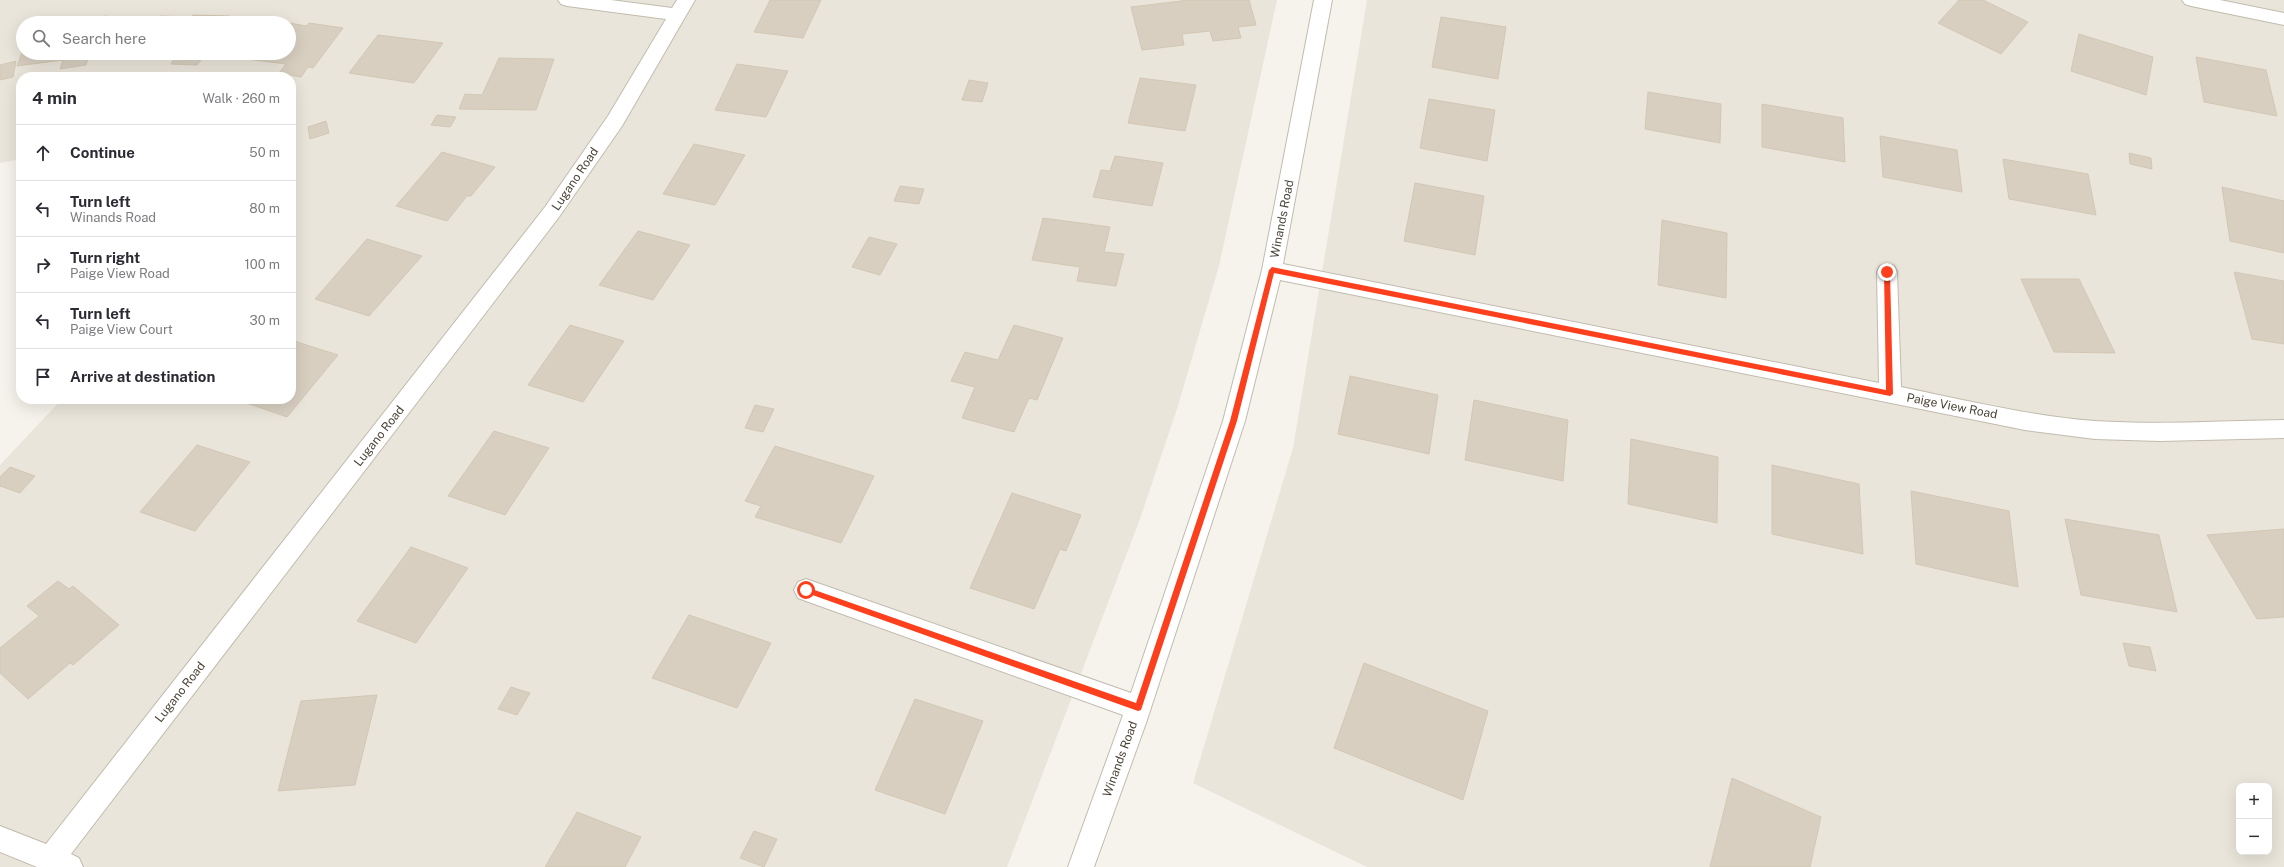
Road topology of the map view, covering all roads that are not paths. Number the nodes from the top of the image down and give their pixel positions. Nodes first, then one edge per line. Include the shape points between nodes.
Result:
1 (567, 0) edge
2 (1323, 0) edge
3 (2191, 0) edge
4 (682, 7) edge
5 (2284, 19) edge
6 (1272, 270) junction
7 (1887, 272) dead end
8 (1890, 394) junction
9 (2284, 429) edge
10 (806, 590) dead end
11 (1138, 708) junction
12 (0, 839) edge
13 (61, 863) edge
14 (1081, 867) edge

1 - 4 street
2 - 6 street, Winands Road
3 - 5 street
4 - 13 street, Lugano Road via 615,121 552,212
6 - 8 street, Paige View Road
6 - 11 street, Winands Road via 1234,421
7 - 8 street
8 - 9 street, Paige View Road via 2025,421 2095,430 2160,432
10 - 11 street
11 - 14 street, Winands Road
12 - 13 street

